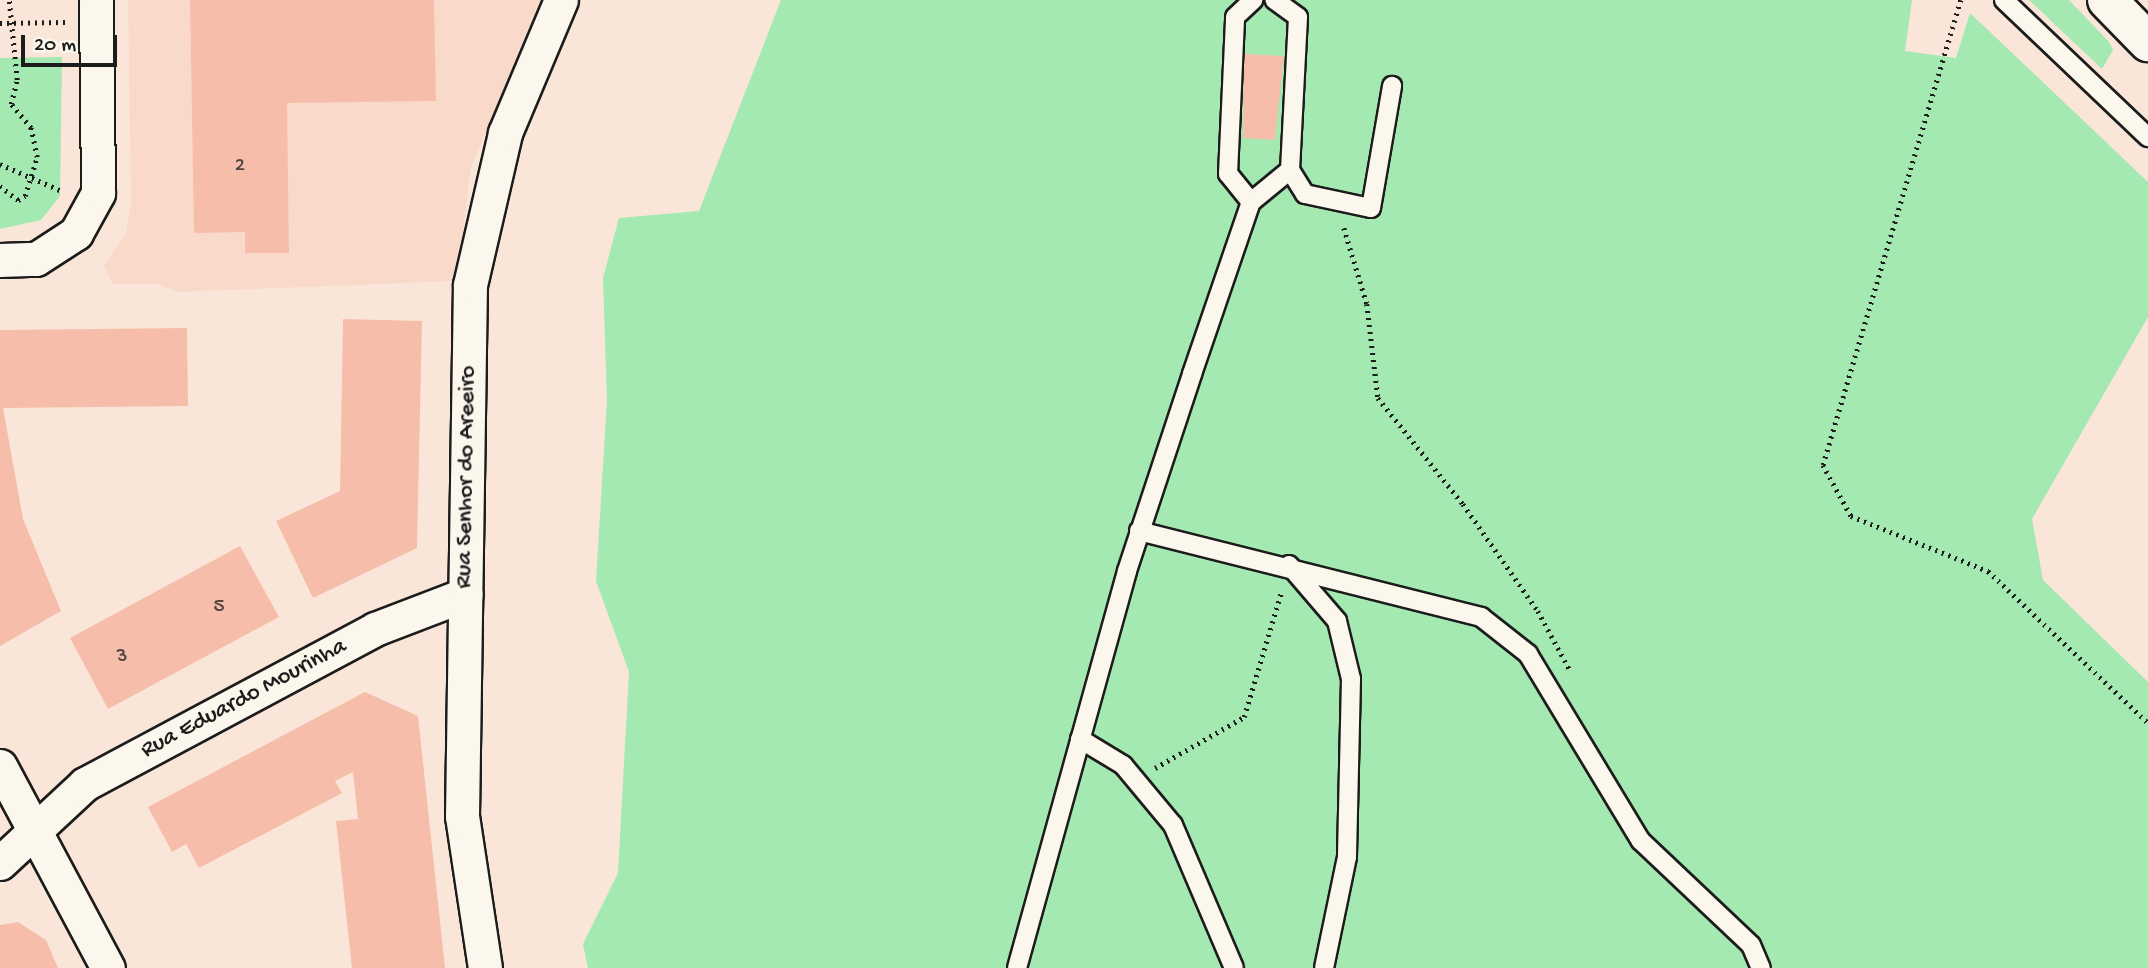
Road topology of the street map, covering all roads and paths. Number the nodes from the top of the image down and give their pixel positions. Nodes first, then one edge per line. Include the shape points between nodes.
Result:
1 (9, 0) edge
2 (96, 0) edge
3 (561, 0) edge
4 (1253, 0) edge
5 (1275, 0) edge
6 (1961, 0) edge
7 (2004, 0) edge
8 (2107, 0) edge
9 (65, 22) dead end
10 (0, 23) edge
11 (8, 23) junction
12 (2148, 42) edge
13 (1392, 86) dead end
14 (2148, 137) edge
15 (0, 164) edge
16 (1290, 170) junction
17 (32, 178) junction
18 (0, 186) edge
19 (1336, 201) junction
20 (1251, 202) junction
21 (92, 204) junction
22 (0, 260) edge
23 (1139, 531) junction
24 (1289, 565) junction
25 (466, 594) junction
26 (1575, 679) dead end
27 (2148, 723) edge
28 (1080, 739) junction
29 (0, 766) edge
30 (1134, 778) junction
31 (40, 831) junction
32 (0, 863) edge
33 (107, 968) edge
34 (485, 968) edge
35 (1017, 968) edge
36 (1234, 968) edge
37 (1324, 968) edge
38 (1761, 968) edge

1 - 11 path
2 - 21 street via 98,193
3 - 25 street, Rua Senhor do Areeiro via 505,134 470,285
4 - 20 lane via 1235,17 1228,174
5 - 16 lane via 1298,17
6 - 27 path via 1823,465 1851,516 1988,571
7 - 14 lane
8 - 12 main road
9 - 11 path
10 - 11 path
11 - 17 path via 17,80 11,104 36,143
13 - 19 lane via 1371,208
15 - 17 path
16 - 19 lane via 1305,194
16 - 20 lane
17 - 18 path via 18,200
17 - 21 path
19 - 26 path via 1367,304 1378,398 1523,590
20 - 23 lane
21 - 22 street via 76,233 36,259
23 - 24 lane
23 - 28 lane
24 - 30 path via 1244,717
24 - 37 lane via 1337,621 1351,679 1347,857
24 - 38 lane via 1481,617 1528,654 1642,841 1751,945
25 - 31 street, Rua Eduardo Mourinha via 375,629 85,784
25 - 34 street, Rua Senhor do Areeiro via 462,816
28 - 30 lane
28 - 35 lane
29 - 31 street
30 - 36 lane via 1173,825
31 - 32 street, Rua Eduardo Mourinha
31 - 33 street

